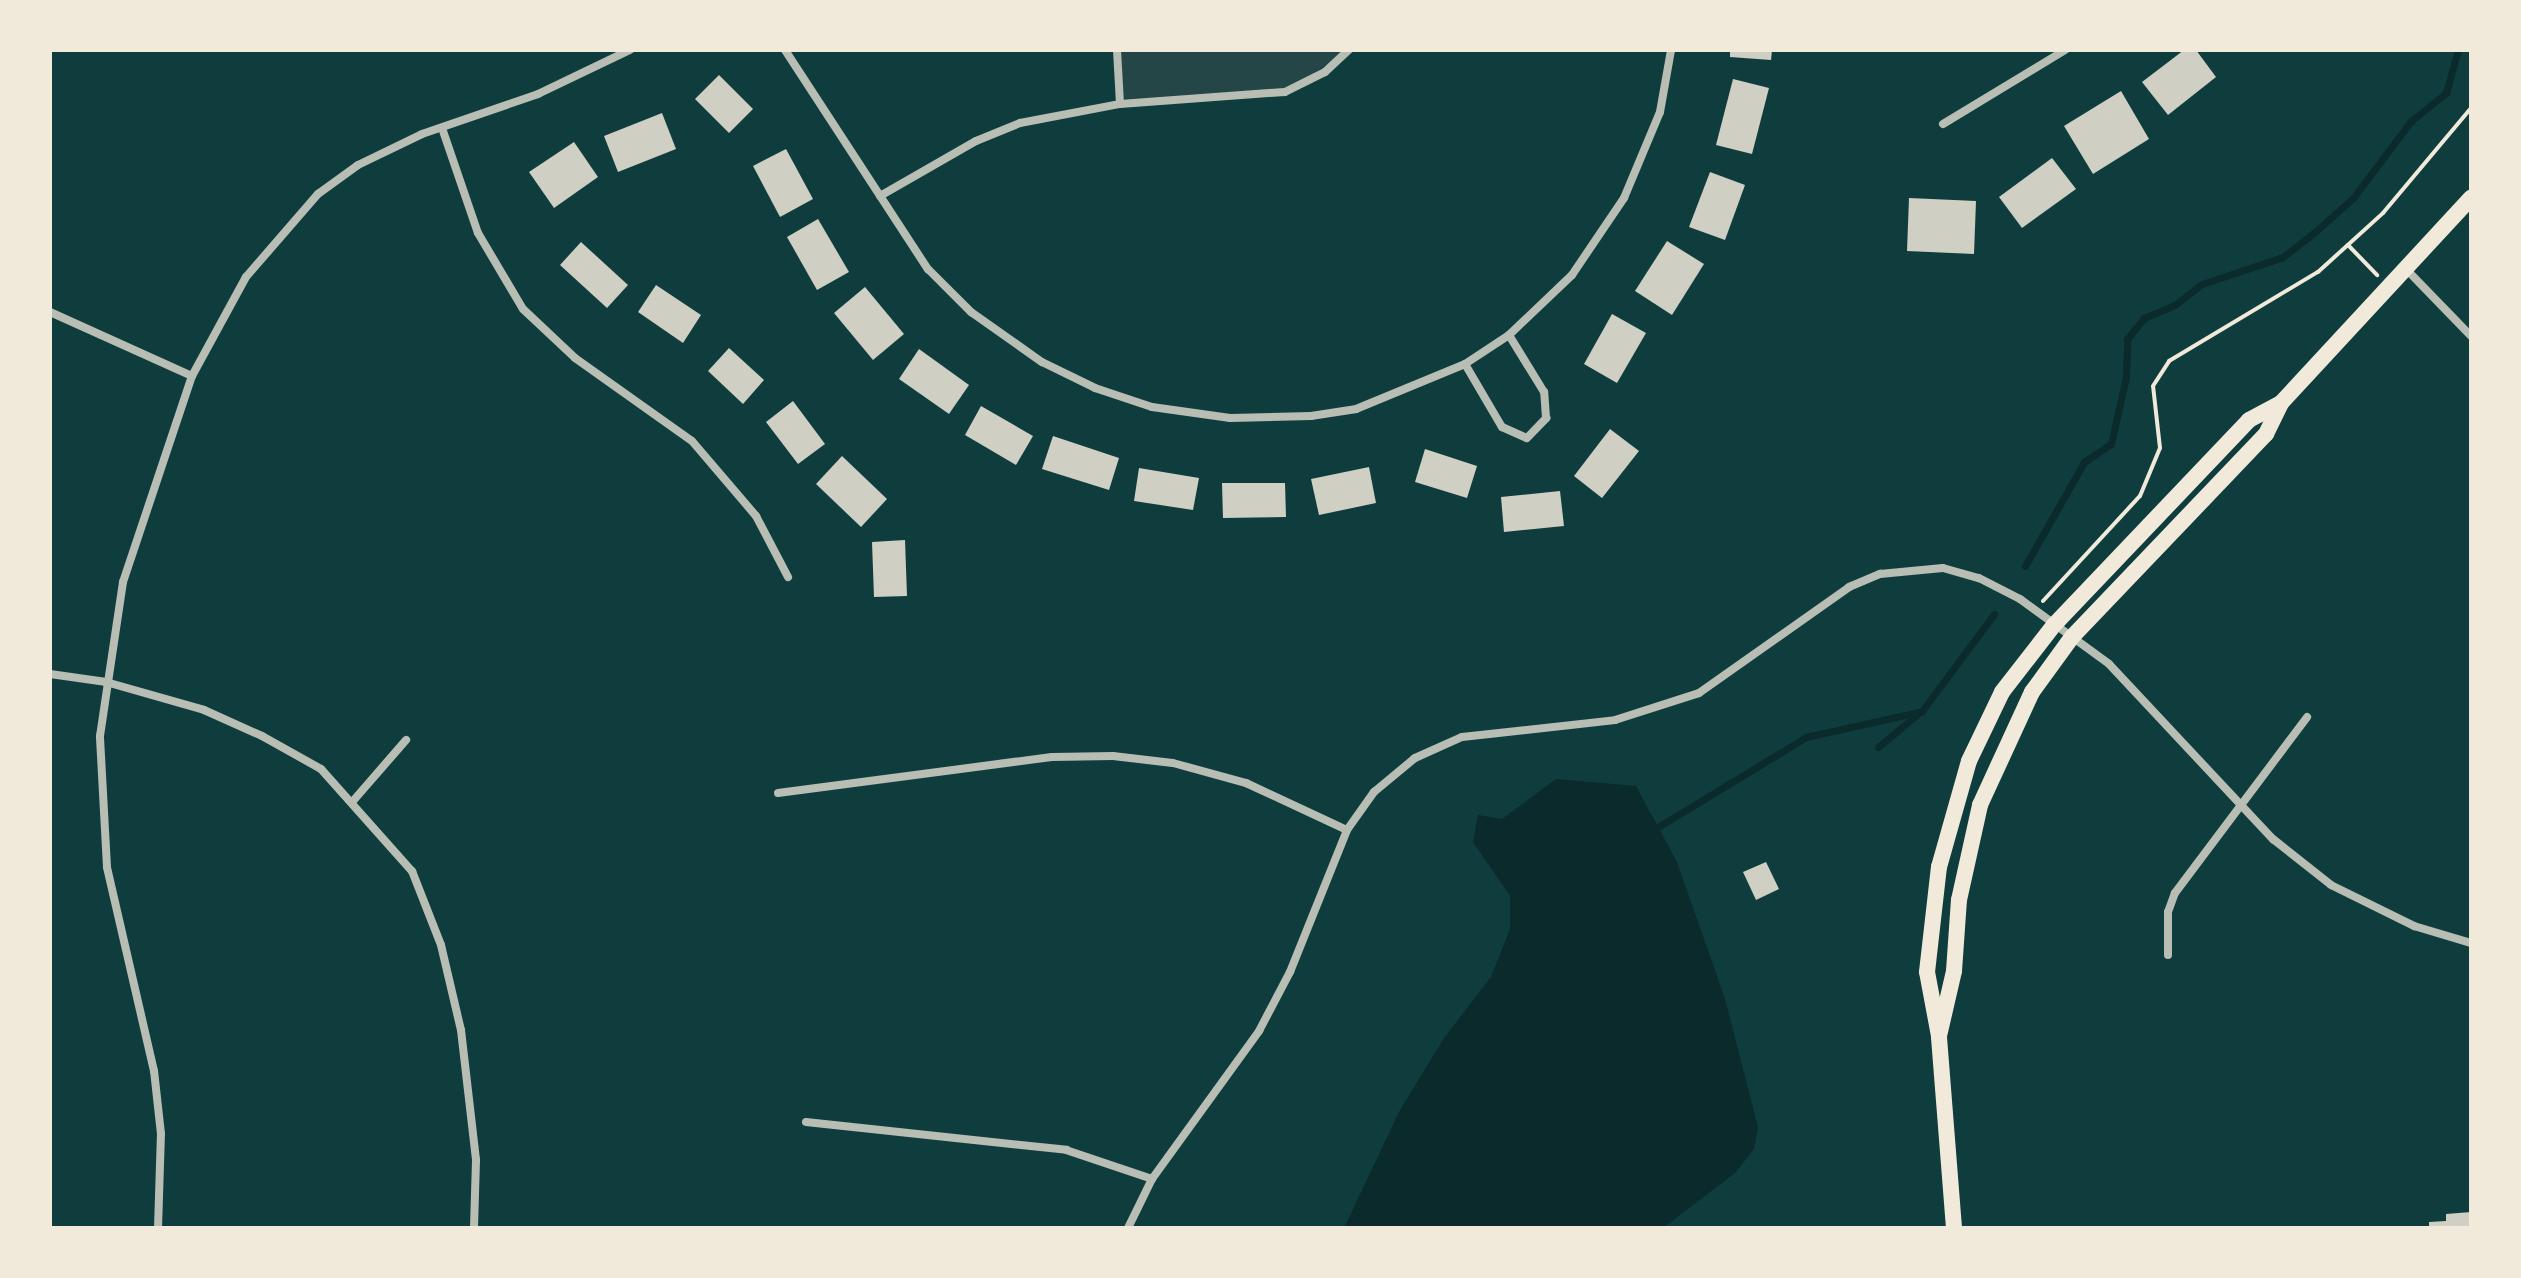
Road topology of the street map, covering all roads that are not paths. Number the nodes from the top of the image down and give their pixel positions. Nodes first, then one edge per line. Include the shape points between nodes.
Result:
1 (630, 50) edge
2 (785, 50) edge
3 (1117, 50) edge
4 (1349, 50) edge
5 (1671, 50) edge
6 (2065, 50) edge
7 (1120, 104) junction
8 (1943, 124) dead end
9 (442, 128) junction
10 (880, 196) junction
11 (2471, 198) edge
12 (2406, 269) junction
13 (50, 312) edge
14 (1509, 335) junction
15 (2471, 336) edge
16 (1465, 364) junction
17 (192, 376) junction
18 (2281, 403) junction
19 (788, 577) dead end
20 (2054, 625) junction
21 (2072, 637) junction
22 (50, 674) edge
23 (106, 682) junction
24 (2307, 717) dead end
25 (406, 740) dead end
26 (778, 793) dead end
27 (353, 801) junction
28 (2244, 803) junction
29 (1347, 830) junction
30 (2471, 943) edge
31 (2168, 955) dead end
32 (1939, 1036) junction
33 (806, 1122) dead end
34 (1152, 1179) junction
35 (158, 1228) edge
36 (474, 1228) edge
37 (1128, 1228) edge
38 (1954, 1228) edge

1 - 9 street via 564,83
2 - 10 street
3 - 7 street
4 - 7 street via 1325,72 1285,92
5 - 14 street via 1660,112 1624,198 1572,275
6 - 8 street
7 - 10 street via 1020,123 976,141
9 - 17 street via 358,165 282,230 246,277
9 - 19 street via 478,233 523,309 575,358 692,441 756,516
10 - 16 street via 928,269 971,312 1042,362 1152,407 1230,418 1311,416 1399,395
11 - 12 main road
12 - 15 street
12 - 18 main road
13 - 17 street
14 - 16 street
14 - 16 street via 1544,392 1546,418 1527,438 1502,427
17 - 23 street via 123,582
18 - 20 main road via 2249,420
18 - 21 main road via 2266,434
20 - 21 street
20 - 29 street via 1979,578 1943,568 1880,574 1849,587 1699,693 1615,720 1462,737 1415,758 1374,792
20 - 32 main road via 1985,725 1946,832 1927,972
21 - 28 street via 2109,664
21 - 32 main road via 2032,692 1980,805 1959,900 1954,971
22 - 23 street
23 - 27 street via 204,710 262,736 321,769
23 - 35 street via 100,796 107,867 154,1071 161,1134
24 - 28 street
25 - 27 street
26 - 29 street via 1052,757 1113,756 1173,763 1246,783
27 - 36 street via 412,871 441,945 461,1030 476,1160
28 - 30 street via 2273,839 2342,891 2414,926
28 - 31 street via 2175,893 2168,912
29 - 34 street via 1290,972 1259,1031
32 - 38 main road
33 - 34 street via 1066,1150
34 - 37 street

